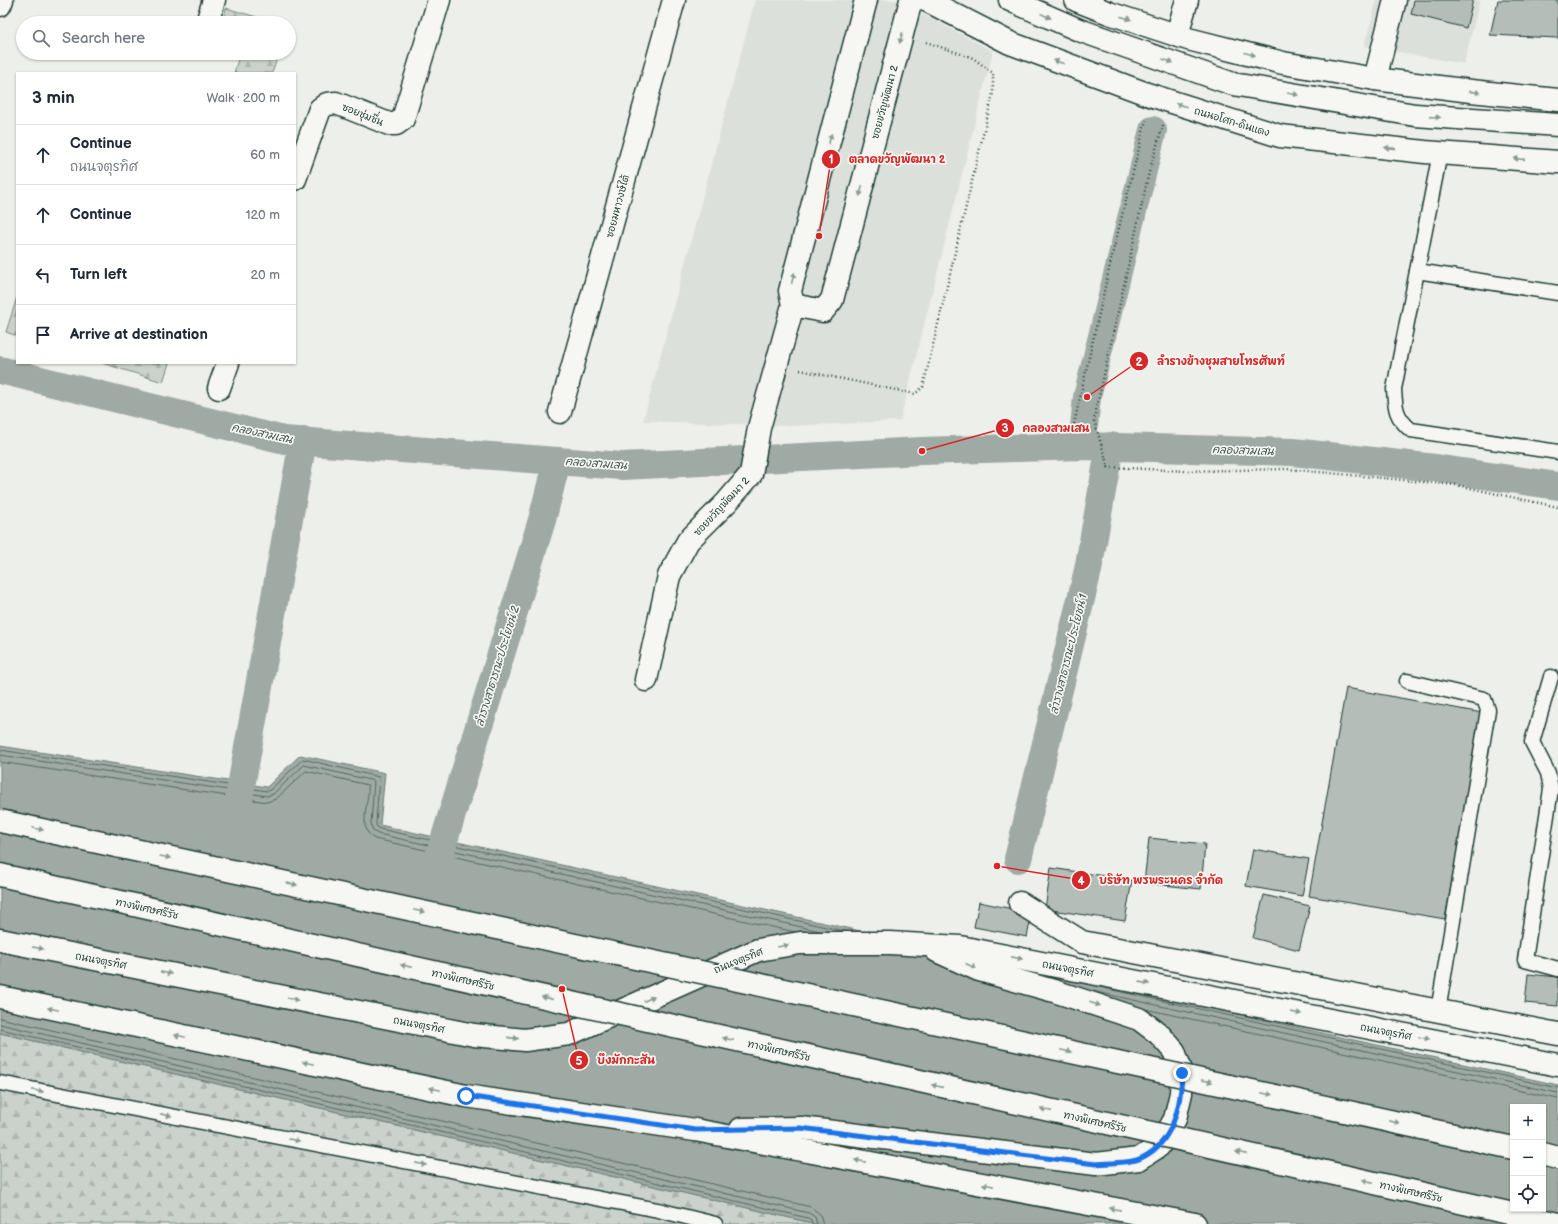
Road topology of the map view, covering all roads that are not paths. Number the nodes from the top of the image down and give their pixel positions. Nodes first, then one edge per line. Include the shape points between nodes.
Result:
1 (2, 0) edge
2 (214, 0) edge
3 (439, 0) edge
4 (674, 0) edge
5 (866, 0) edge
6 (911, 0) edge
7 (926, 0) edge
8 (1010, 0) edge
9 (1076, 0) edge
10 (1187, 0) edge
11 (1395, 0) edge
12 (0, 5) edge
13 (208, 16) edge
14 (1177, 35) junction
15 (1375, 79) junction
16 (1558, 100) edge
17 (1558, 125) edge
18 (1440, 153) junction
19 (1558, 162) edge
20 (296, 176) edge
21 (1417, 271) junction
22 (1558, 293) edge
23 (793, 305) junction
24 (228, 364) edge
25 (219, 388) dead end
26 (560, 412) dead end
27 (1558, 452) edge
28 (1551, 677) dead end
29 (646, 680) dead end
30 (1407, 681) dead end
31 (0, 821) edge
32 (0, 875) edge
33 (1020, 903) dead end
34 (0, 940) edge
35 (923, 944) junction
36 (1558, 969) edge
37 (0, 997) edge
38 (1438, 1011) junction
39 (1558, 1034) edge
40 (1558, 1065) edge
41 (0, 1083) edge
42 (695, 1130) junction
43 (1510, 1147) edge
44 (1546, 1155) edge
45 (1558, 1158) edge
46 (1406, 1190) junction
47 (714, 1224) edge
48 (1195, 1224) edge
49 (1519, 1224) edge
50 (1558, 1224) edge

1 - 12 main road
2 - 13 main road
3 - 20 main road, ซอยชุ่มชื่น via 403,119 396,124 390,124 336,103 326,104 320,109
4 - 26 main road, ซอยมหาวงษ์ใต้
23 -> 5 main road, ซอยขวัญพัฒนา 2 via 790,291
6 -> 23 main road, ซอยขวัญพัฒนา 2 via 832,300 823,311
18 -> 7 main road, ถนนอโศก-ดินแดง via 1280,136 1147,94 1010,43
8 -> 17 main road via 1079,30 1234,84 1415,115
9 -> 14 main road
10 - 14 main road
11 - 15 main road
14 -> 15 main road via 1283,63
15 -> 16 main road
19 -> 18 main road, ถนนอโศก-ดินแดง
18 - 21 lane
21 - 22 lane
21 - 27 lane via 1394,389 1401,422 1411,430 1421,433
23 - 29 main road, ซอยขวัญพัฒนา 2 via 759,428 751,474 688,541 669,576
24 - 25 main road
28 - 36 lane via 1532,742 1548,773 1551,789 1525,960
30 - 38 lane via 1484,699 1488,710
31 -> 43 main road, bridge
46 -> 32 main road, ทางพิเศษศรีรัช, bridge
33 - 38 main road via 1082,942
34 -> 35 main road, ถนนจตุรทิศ, bridge via 474,1035 525,1040 569,1034 758,950 800,942
35 -> 40 main road, ถนนจตุรทิศ via 968,948
35 -> 42 main road, bridge via 978,970 1054,991 1139,1019 1159,1034 1174,1051 1182,1073 1181,1093 1175,1119 1159,1146 1139,1159 1096,1164 800,1128
42 -> 37 main road via 466,1096
38 - 39 main road
41 -> 47 lane via 650,1208
48 -> 42 main road
44 - 45 main road
46 - 49 main road
46 - 50 main road, ทางพิเศษศรีรัช

